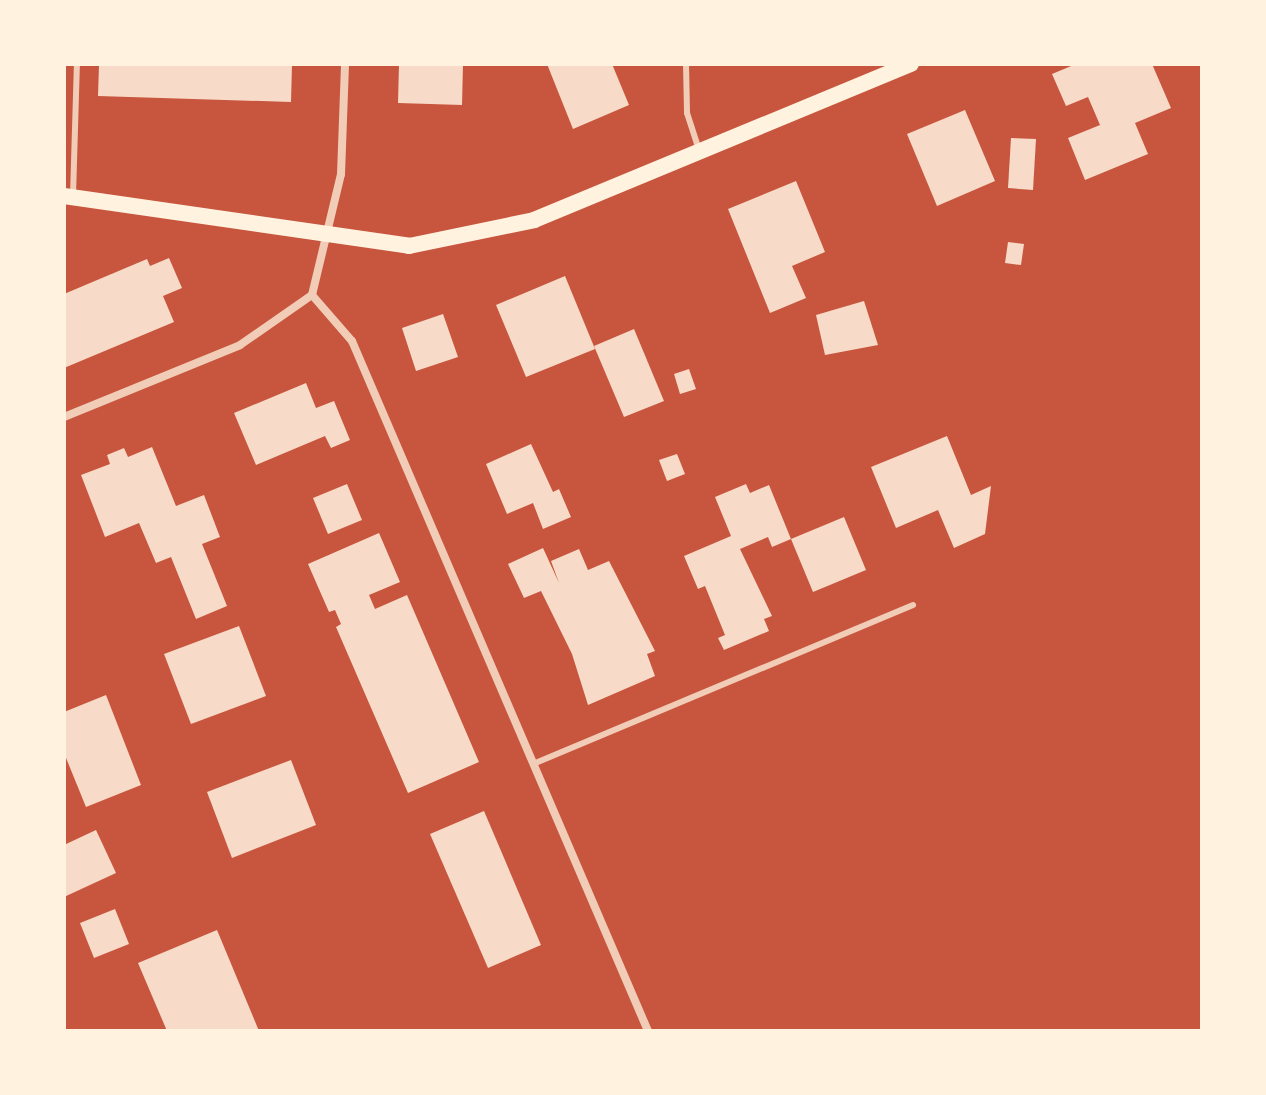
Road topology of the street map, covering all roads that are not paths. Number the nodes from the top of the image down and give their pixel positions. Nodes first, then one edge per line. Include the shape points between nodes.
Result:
1 (77, 64) edge
2 (345, 64) edge
3 (686, 64) edge
4 (911, 64) edge
5 (699, 152) junction
6 (68, 196) edge
7 (323, 235) junction
8 (312, 295) junction
9 (64, 417) edge
10 (913, 605) dead end
11 (533, 764) junction
12 (648, 1031) edge

1 - 6 lane
2 - 7 street via 341,174
3 - 5 lane via 687,113
4 - 5 main road
5 - 7 main road via 534,220 409,246
6 - 7 main road
7 - 8 street
8 - 9 street via 240,345
8 - 11 street via 352,341
10 - 11 lane
11 - 12 street

